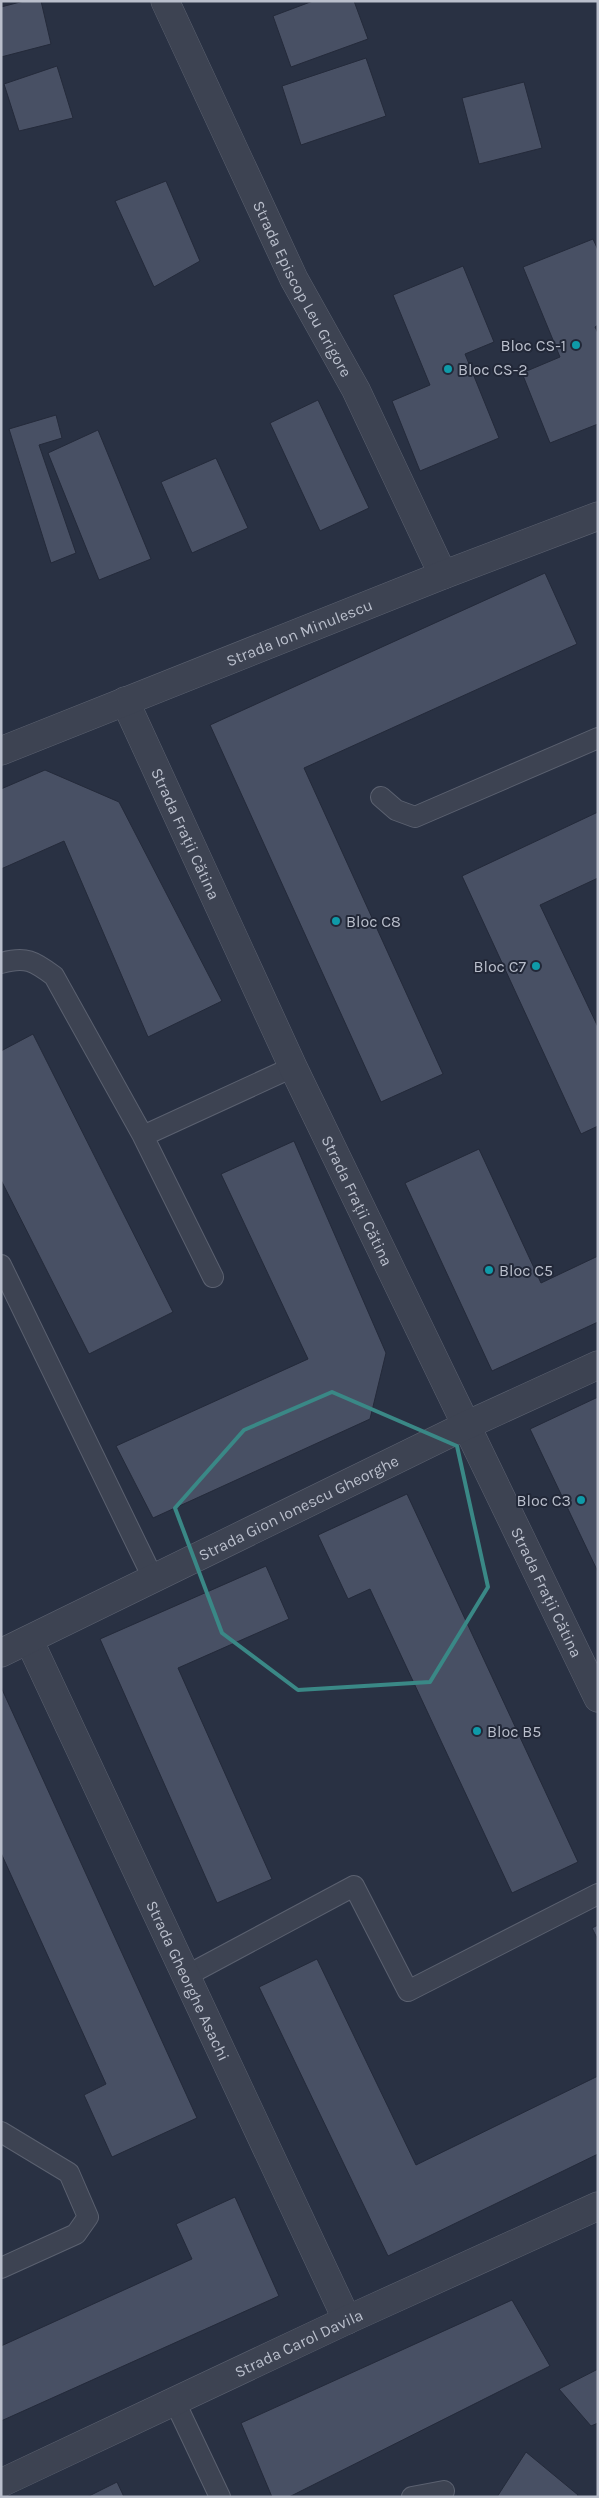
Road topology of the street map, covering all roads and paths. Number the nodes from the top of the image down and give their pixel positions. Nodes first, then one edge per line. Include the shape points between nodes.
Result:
1 (165, 1) edge
2 (598, 516) edge
3 (443, 574) junction
4 (125, 701) junction
5 (598, 738) edge
6 (1, 751) edge
7 (381, 797) dead end
8 (1, 963) edge
9 (293, 1067) junction
10 (143, 1136) junction
11 (1, 1265) edge
12 (213, 1277) dead end
13 (598, 1365) edge
14 (467, 1425) junction
15 (154, 1578) junction
16 (29, 1640) junction
17 (1, 1653) edge
18 (598, 1698) edge
19 (598, 1894) edge
20 (186, 1976) junction
21 (1, 2132) edge
22 (598, 2206) edge
23 (1, 2268) edge
24 (347, 2320) junction
25 (175, 2402) junction
26 (1, 2483) edge
27 (444, 2491) dead end
28 (220, 2497) edge
29 (412, 2497) edge

1 - 3 street, Strada Episcop Leu Grigore via 294,279 356,390
2 - 3 street, Strada Ion Minulescu
3 - 4 street, Strada Ion Minulescu
4 - 6 street, Strada Ion Minulescu
4 - 9 street, Strada Frații Cătina
5 - 7 lane via 415,817 396,810
8 - 10 lane via 32,960 54,976
9 - 10 lane
9 - 14 street, Strada Frații Cătina
10 - 12 lane
11 - 15 lane
13 - 14 street, Strada Gion Ionescu Gheorghe
14 - 15 street, Strada Gion Ionescu Gheorghe
14 - 18 street, Strada Frații Cătina
15 - 16 street, Strada Gion Ionescu Gheorghe
16 - 17 street, Strada Gion Ionescu Gheorghe
16 - 20 street, Strada Gheorghe Asachi
19 - 20 lane via 408,1991 354,1886
20 - 24 street, Strada Gheorghe Asachi
21 - 23 lane via 69,2173 88,2217 76,2234
22 - 24 street, Strada Carol Davila
24 - 25 street, Strada Carol Davila
25 - 26 street, Strada Carol Davila
25 - 28 lane
27 - 29 lane

